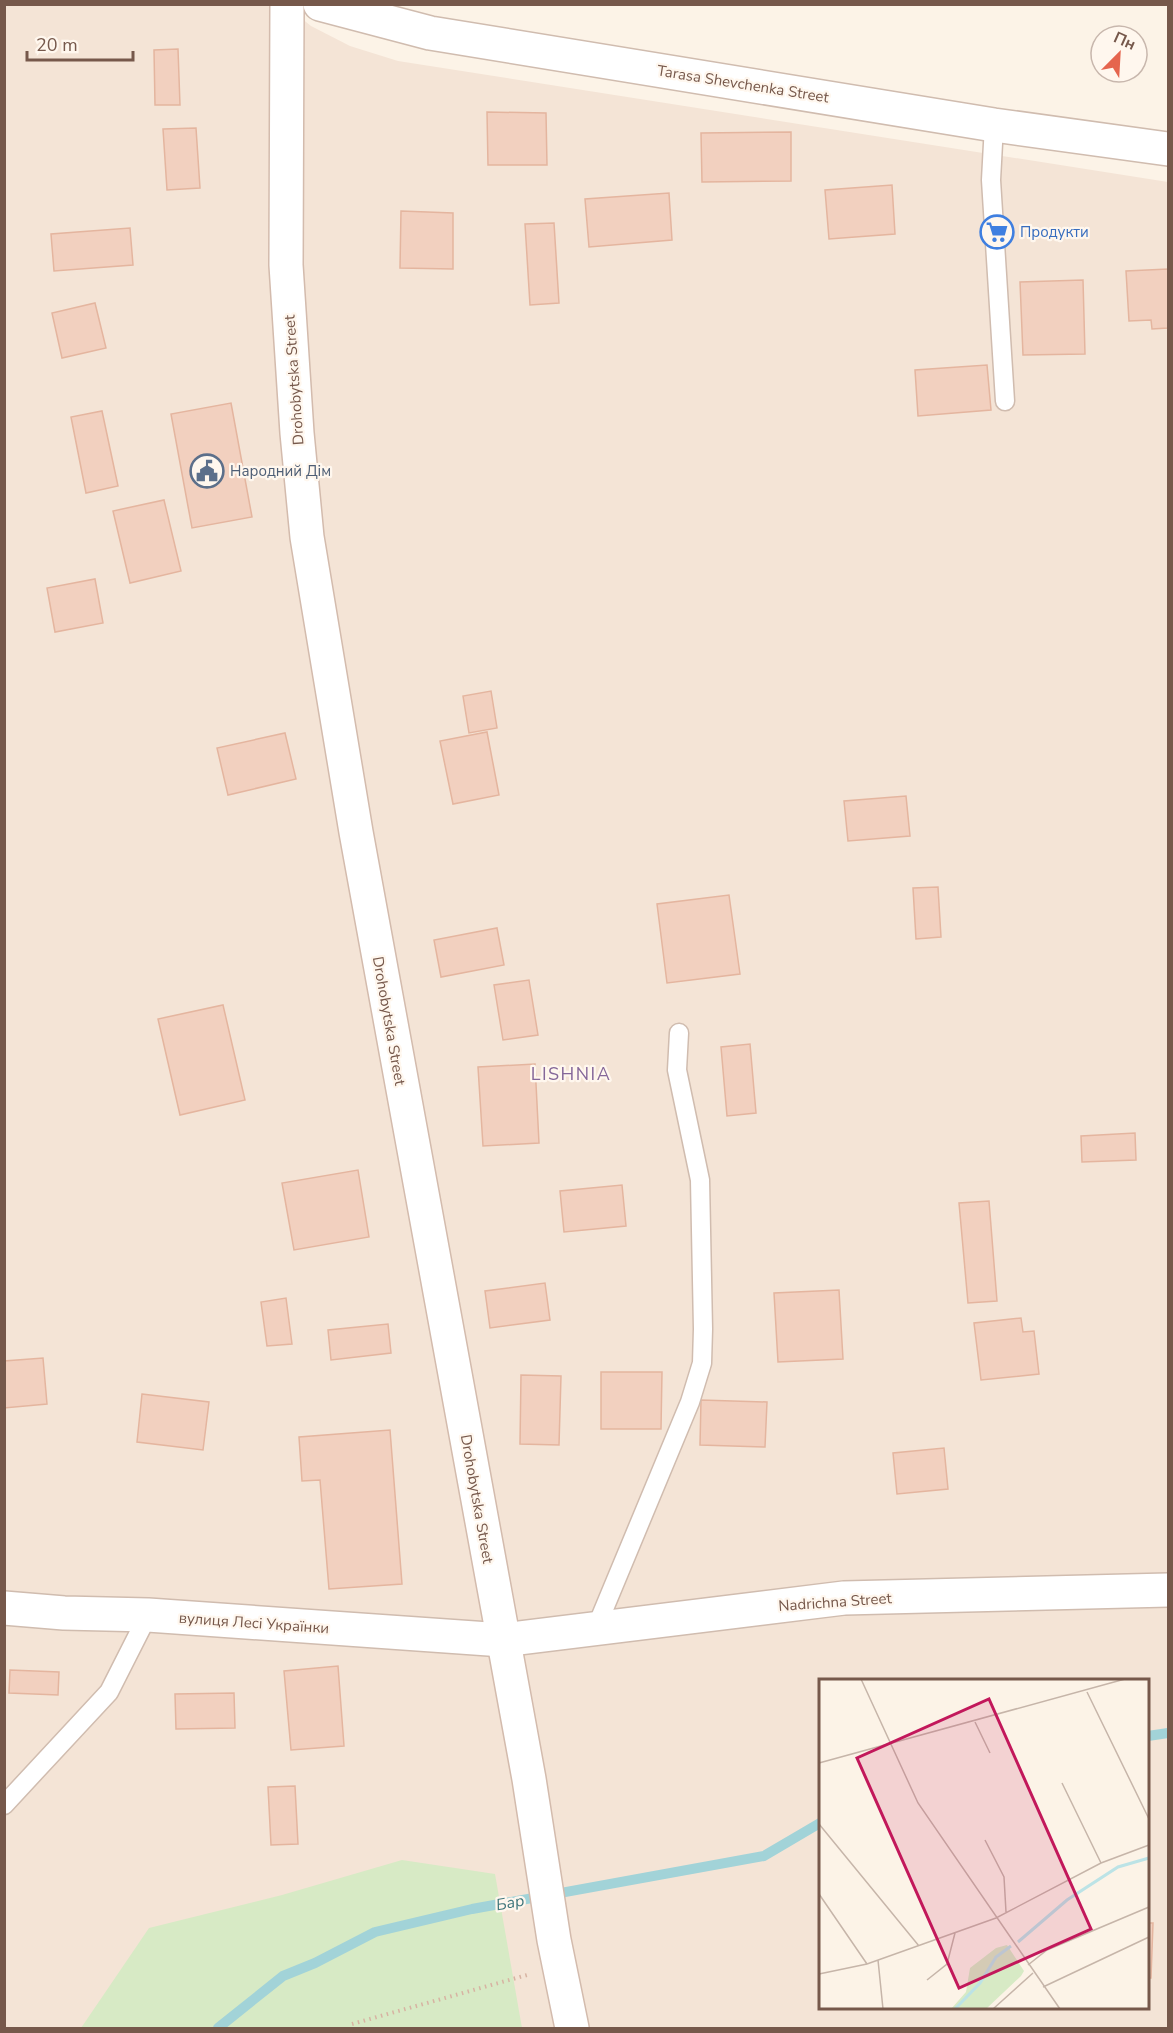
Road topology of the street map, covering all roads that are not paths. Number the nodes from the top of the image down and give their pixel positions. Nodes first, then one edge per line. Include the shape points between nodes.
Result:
1 (287, 4) edge
2 (320, 4) edge
3 (994, 126) junction
4 (1168, 150) edge
5 (1005, 401) dead end
6 (679, 1033) dead end
7 (1168, 1590) edge
8 (4, 1608) edge
9 (148, 1615) junction
10 (596, 1628) junction
11 (503, 1640) junction
12 (4, 1805) edge
13 (572, 2028) edge

1 - 11 street, Drohobytska Street via 286,265 307,537 358,844
2 - 3 street, Tarasa Shevchenka Street via 430,33
3 - 4 street, Tarasa Shevchenka Street
3 - 5 lane via 991,180
6 - 10 lane via 677,1070 700,1180 702,1363 690,1402
7 - 10 street, Nadrichna Street via 844,1598
8 - 9 street, вулиця Лесі Українки
9 - 11 street, вулиця Лесі Українки
9 - 12 lane via 109,1692
10 - 11 street, Nadrichna Street
11 - 13 street, Drohobytska Street

